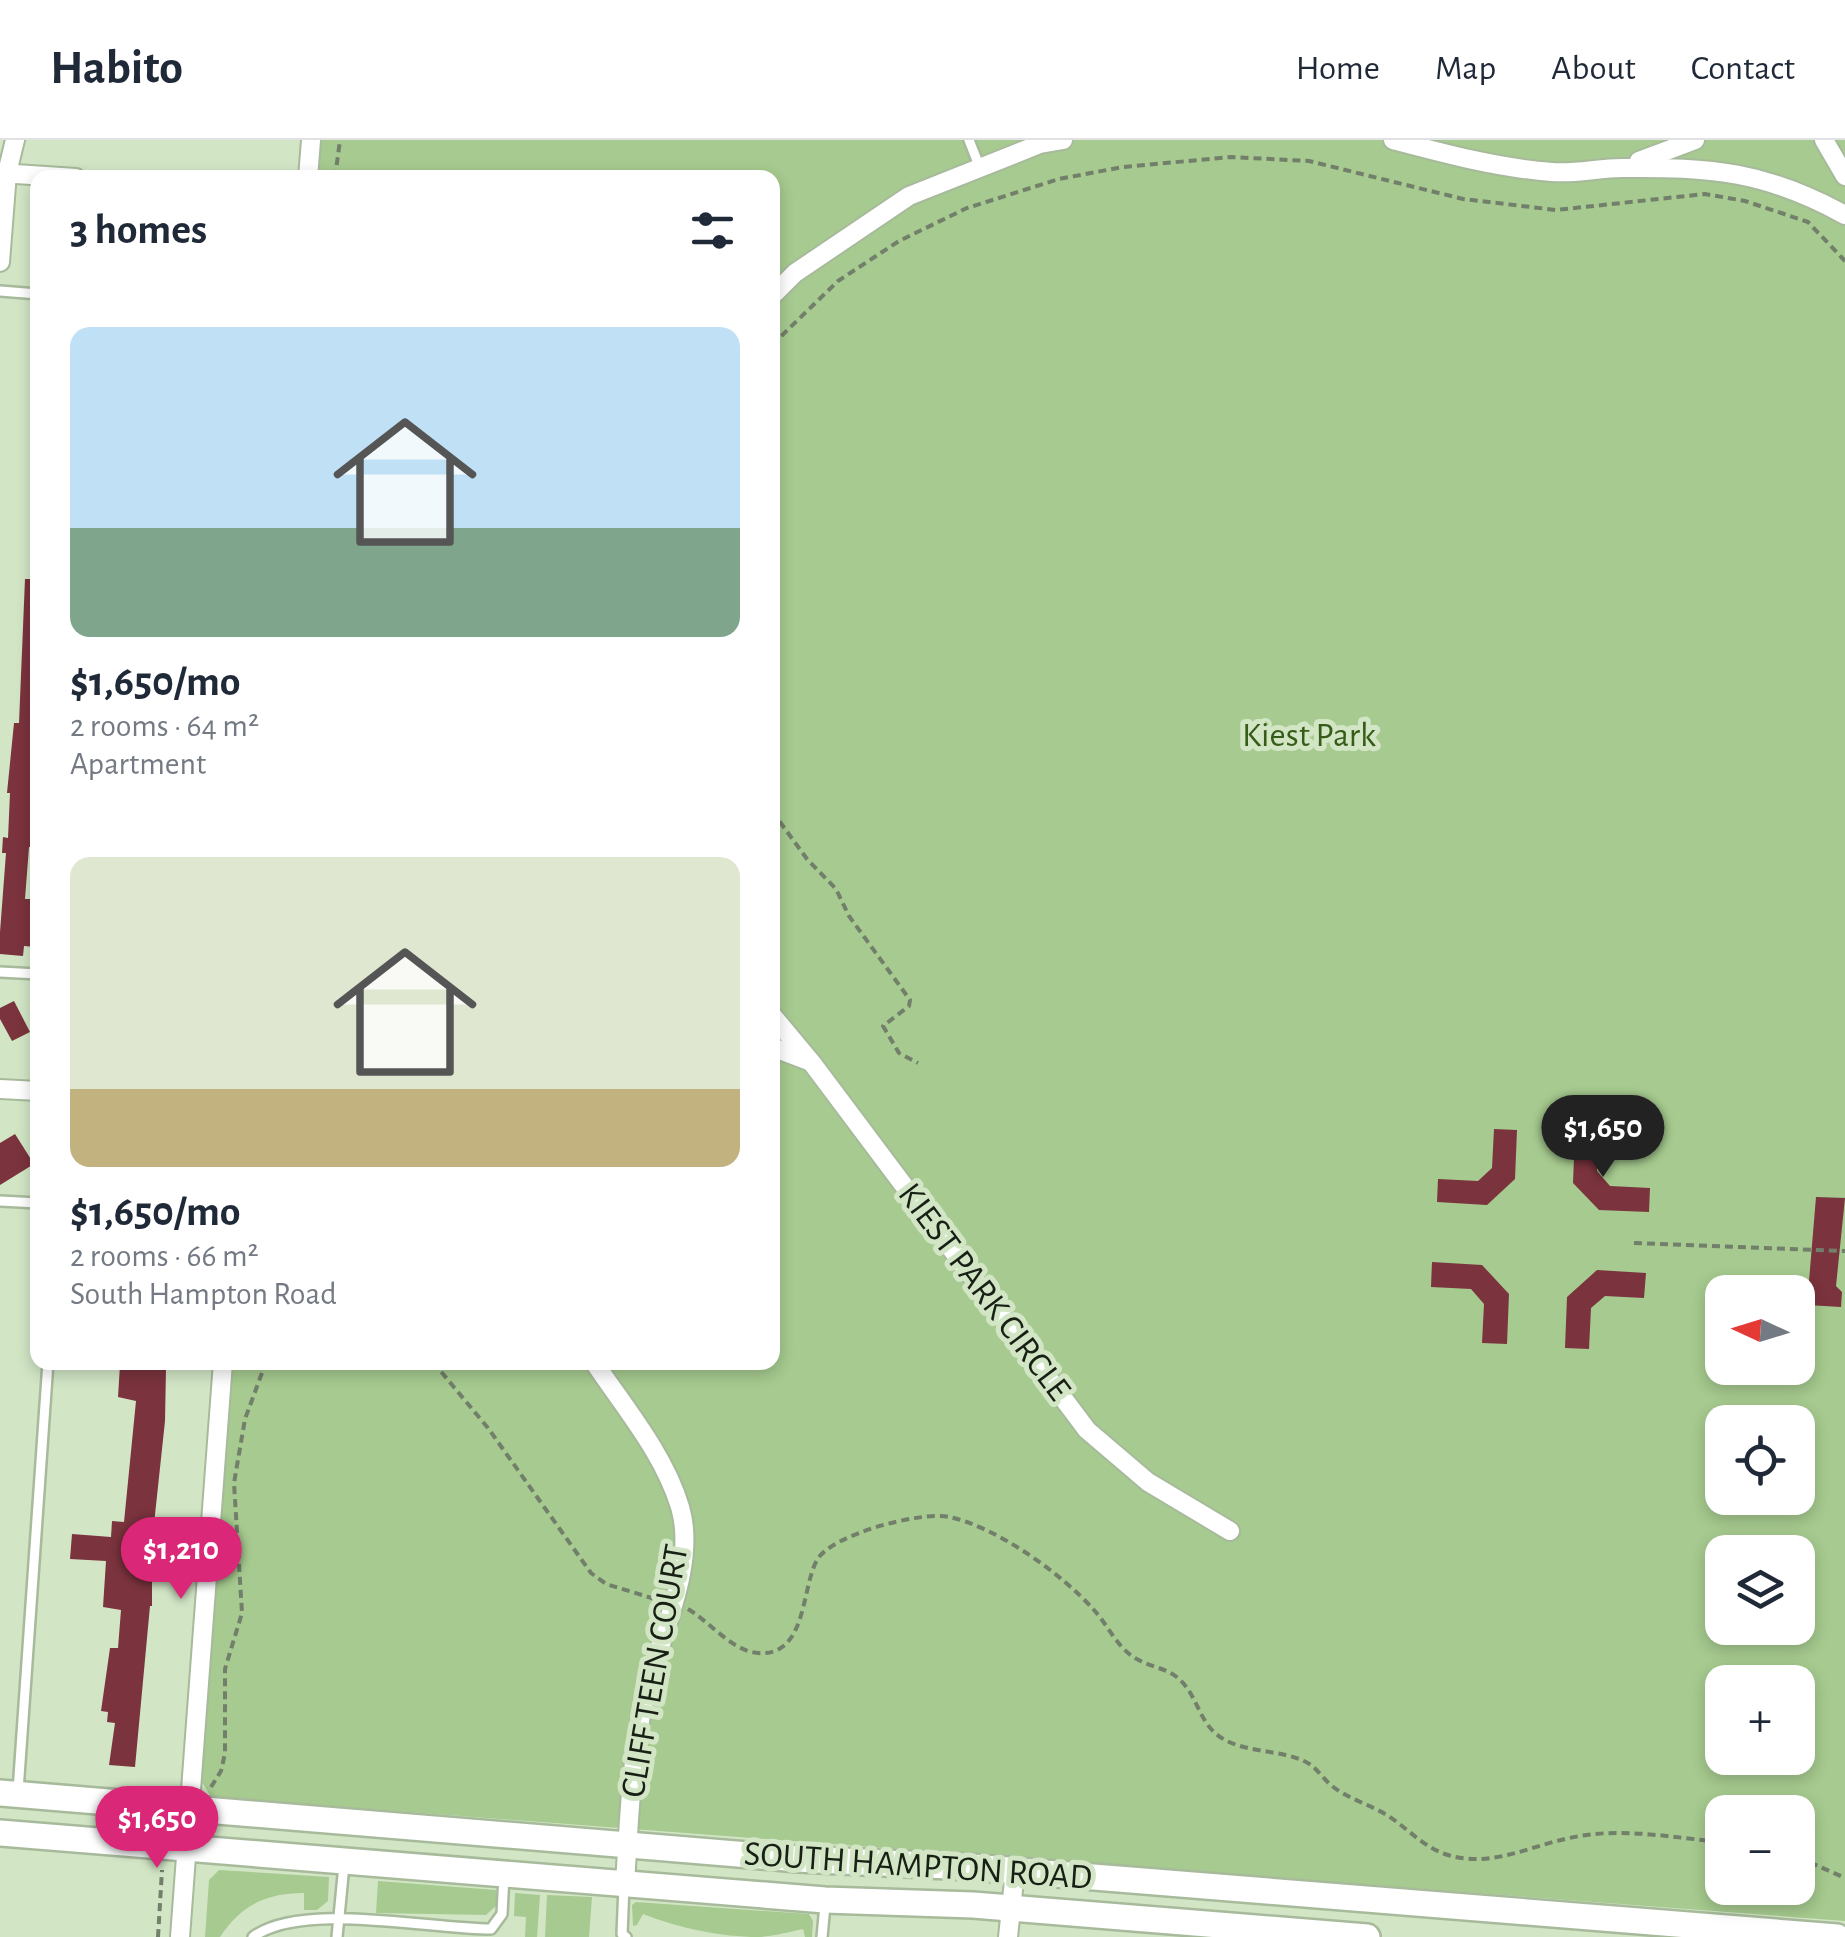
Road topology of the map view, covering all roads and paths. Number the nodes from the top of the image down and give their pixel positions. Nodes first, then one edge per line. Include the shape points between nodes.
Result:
1 (15, 140) edge
2 (311, 140) edge
3 (340, 140) edge
4 (969, 140) edge
5 (1063, 140) edge
6 (1393, 140) edge
7 (1694, 140) edge
8 (1824, 140) edge
9 (980, 168) junction
10 (1617, 168) junction
11 (309, 170) edge
12 (336, 170) edge
13 (3, 173) edge
14 (30, 175) edge
15 (1845, 176) edge
16 (1845, 215) edge
17 (1845, 261) edge
18 (0, 262) edge
19 (780, 288) edge
20 (0, 292) edge
21 (30, 294) edge
22 (780, 337) edge
23 (780, 821) edge
24 (0, 972) edge
25 (30, 974) edge
26 (780, 1025) edge
27 (780, 1050) edge
28 (812, 1063) junction
29 (918, 1064) dead end
30 (0, 1089) edge
31 (30, 1091) edge
32 (0, 1201) edge
33 (30, 1203) edge
34 (1634, 1244) dead end
35 (1845, 1251) edge
36 (47, 1370) edge
37 (223, 1370) edge
38 (263, 1370) edge
39 (440, 1370) edge
40 (599, 1370) edge
41 (1230, 1530) dead end
42 (662, 1600) dead end
43 (681, 1606) dead end
44 (9, 1793) edge
45 (199, 1799) junction
46 (0, 1833) edge
47 (1705, 1841) edge
48 (628, 1844) junction
49 (187, 1846) junction
50 (345, 1859) junction
51 (160, 1865) dead end
52 (1815, 1865) edge
53 (1015, 1871) junction
54 (505, 1873) junction
55 (1845, 1878) edge
56 (625, 1883) junction
57 (825, 1900) junction
58 (1010, 1908) junction
59 (338, 1920) junction
60 (1609, 1928) edge
61 (624, 1935) edge
62 (158, 1937) edge
63 (180, 1937) edge
64 (253, 1937) edge
65 (337, 1937) edge
66 (822, 1937) edge
67 (1008, 1937) edge
68 (1367, 1937) edge
69 (1837, 1937) edge

1 - 13 street
2 - 11 street
3 - 12 path
4 - 9 lane
5 - 9 street
6 - 10 street via 1484,164 1556,173
7 - 10 street
8 - 15 street
9 - 19 street via 909,196
10 - 16 street via 1745,174
13 - 14 street
13 - 18 street
17 - 22 path via 1808,222 1705,194 1556,210 1463,200 1308,161 1232,157 1091,172 967,208 838,281
20 - 21 lane
23 - 29 path via 836,889 910,1000 883,1026 899,1053
24 - 25 lane
26 - 28 street, KIEST PARK CIRCLE
27 - 28 street
28 - 41 street, KIEST PARK CIRCLE via 1088,1430 1148,1482
30 - 31 street
32 - 33 lane
34 - 35 path
36 - 44 lane
37 - 45 street
38 - 45 path via 245,1419 234,1483 242,1613 225,1669 225,1753
39 - 42 path via 591,1572 606,1584
40 - 48 street, CLIFF TEEN COURT via 666,1474 681,1511 683,1559 644,1699
43 - 47 path via 754,1653 778,1649 800,1622 812,1572 833,1544 904,1520 948,1517 1001,1538 1058,1578 1132,1656 1178,1677 1222,1737 1306,1761 1335,1789 1444,1854 1489,1860 1599,1834
44 - 45 main road, SOUTH HAMPTON ROAD
45 - 48 main road, SOUTH HAMPTON ROAD
45 - 49 street
46 - 49 main road, SOUTH HAMPTON ROAD
48 - 53 main road, SOUTH HAMPTON ROAD
48 - 56 street, CLIFF TEEN COURT
49 - 50 main road, SOUTH HAMPTON ROAD
49 - 63 street
50 - 54 main road, SOUTH HAMPTON ROAD
50 - 59 lane
51 - 62 path
52 - 55 path
53 - 58 street
53 - 60 main road, SOUTH HAMPTON ROAD
54 - 56 main road, SOUTH HAMPTON ROAD
54 - 59 lane via 502,1914 491,1929
56 - 57 main road, SOUTH HAMPTON ROAD
56 - 61 lane
57 - 58 main road, SOUTH HAMPTON ROAD
57 - 66 lane
58 - 67 street
58 - 68 main road, SOUTH HAMPTON ROAD via 1185,1928
59 - 64 lane via 297,1919
59 - 65 lane
60 - 69 main road, SOUTH HAMPTON ROAD

